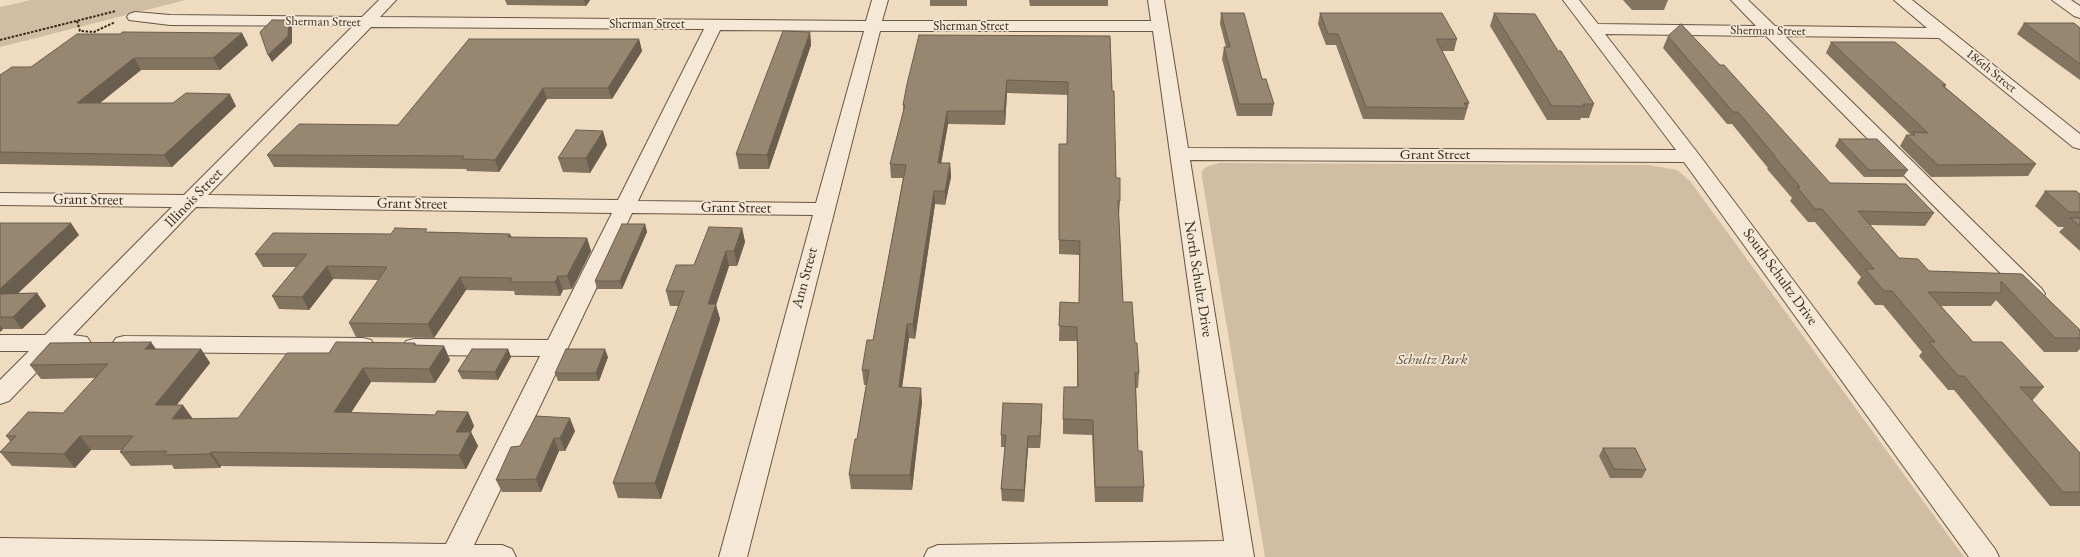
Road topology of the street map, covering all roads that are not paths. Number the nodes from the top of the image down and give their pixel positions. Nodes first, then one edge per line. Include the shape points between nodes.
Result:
1 (388, 0) edge
2 (880, 0) edge
3 (1156, 0) edge
4 (1571, 0) edge
5 (1739, 0) edge
6 (1902, 0) edge
7 (2060, 0) edge
8 (128, 13) road end
9 (2080, 13) edge
10 (366, 22) junction
11 (714, 25) junction
12 (873, 26) junction
13 (1160, 26) junction
14 (1593, 29) junction
15 (1770, 31) junction
16 (1944, 33) junction
17 (2076, 136) edge
18 (1179, 154) junction
19 (1690, 156) junction
20 (0, 199) edge
21 (190, 202) junction
22 (625, 207) junction
23 (823, 209) junction
24 (2046, 306) edge
25 (0, 343) edge
26 (51, 343) junction
27 (556, 348) junction
28 (0, 396) edge
29 (0, 550) edge
30 (1240, 555) edge
31 (455, 557) edge
32 (502, 557) edge
33 (733, 557) edge
34 (938, 557) edge
35 (1985, 557) edge

1 - 10 street, Illinois Street
2 - 12 street, Ann Street
3 - 13 street, North Schultz Drive
4 - 14 street, South Schultz Drive
5 - 15 street
6 - 16 street, 186th Street
7 - 9 street
8 - 10 street, Sherman Street via 170,20
10 - 11 street, Sherman Street
10 - 21 street, Illinois Street
11 - 12 street, Sherman Street
11 - 22 street
12 - 13 street, Sherman Street
12 - 23 street, Ann Street
13 - 18 street, North Schultz Drive
14 - 15 street, Sherman Street
14 - 19 street, South Schultz Drive
15 - 16 street, Sherman Street
15 - 24 street
16 - 17 street, 186th Street
18 - 19 street, Grant Street
18 - 30 street, North Schultz Drive
19 - 35 street, South Schultz Drive
20 - 21 street, Grant Street
21 - 22 street, Grant Street
21 - 26 street, Illinois Street
22 - 23 street, Grant Street
22 - 27 street
23 - 33 street, Ann Street
25 - 26 street
26 - 27 street
26 - 28 street, Illinois Street
27 - 31 street
29 - 31 street
30 - 34 street
31 - 32 street

